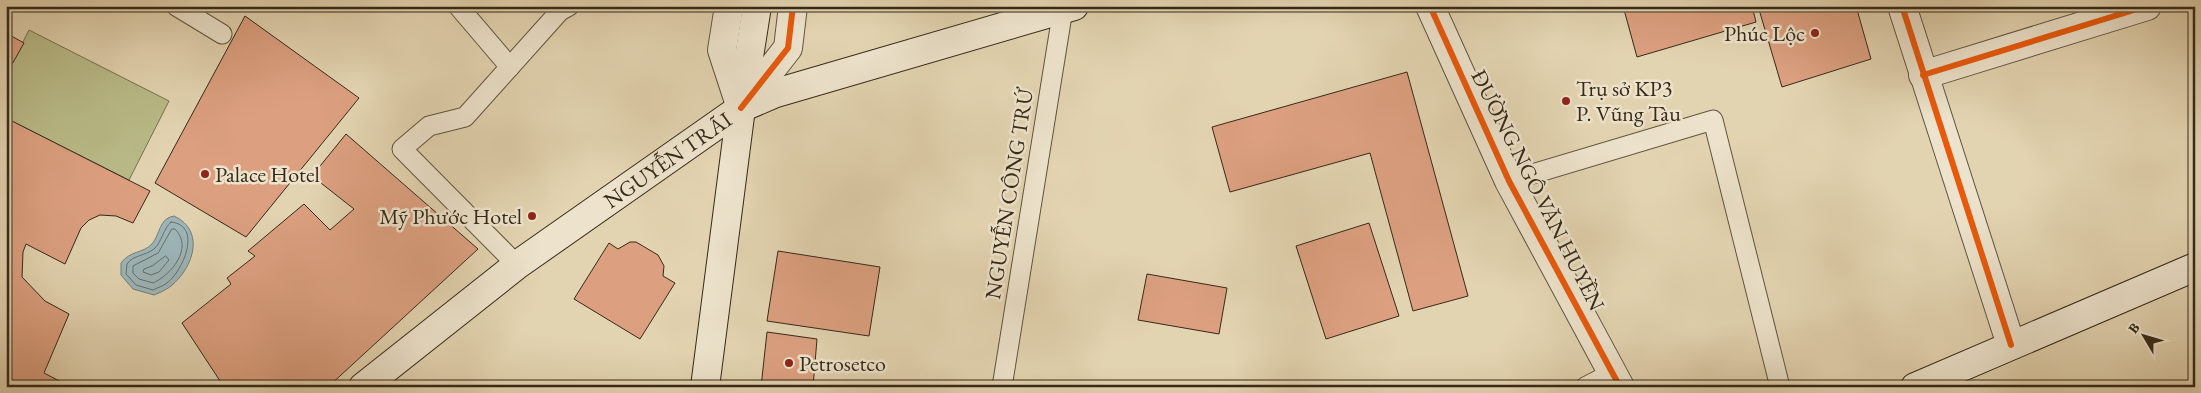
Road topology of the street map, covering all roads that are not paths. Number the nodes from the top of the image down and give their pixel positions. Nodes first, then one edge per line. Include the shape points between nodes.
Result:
1 (176, 6) edge
2 (458, 6) edge
3 (569, 6) edge
4 (729, 6) edge
5 (757, 6) edge
6 (793, 6) edge
7 (1430, 6) edge
8 (1902, 6) edge
9 (2147, 6) edge
10 (1069, 8) edge
11 (222, 34) dead end
12 (510, 67) junction
13 (1923, 75) junction
14 (740, 108) junction
15 (1509, 181) junction
16 (517, 265) junction
17 (2195, 267) edge
18 (2011, 345) junction
19 (1616, 380) edge
20 (363, 387) edge
21 (705, 387) edge
22 (1002, 387) edge
23 (1585, 387) edge
24 (1780, 387) edge
25 (1916, 387) edge

1 - 11 lane
2 - 12 lane
3 - 12 lane via 560,11
4 - 14 main road via 722,50
5 - 14 main road
6 - 14 main road via 788,48
7 - 15 main road, ĐƯỜNG NGÔ VĂN HUYỀN
8 - 13 main road
9 - 13 main road
10 - 14 main road, NGUYỄN TRÃI via 776,93
10 - 22 lane, NGUYỄN CÔNG TRỨ
12 - 16 lane via 465,117 429,126 402,149
13 - 18 main road
14 - 16 main road, NGUYỄN TRÃI
14 - 21 main road
15 - 19 main road, ĐƯỜNG NGÔ VĂN HUYỀN
15 - 24 lane via 1713,120
16 - 20 main road, NGUYỄN TRÃI
17 - 18 main road
18 - 25 main road
19 - 23 lane

